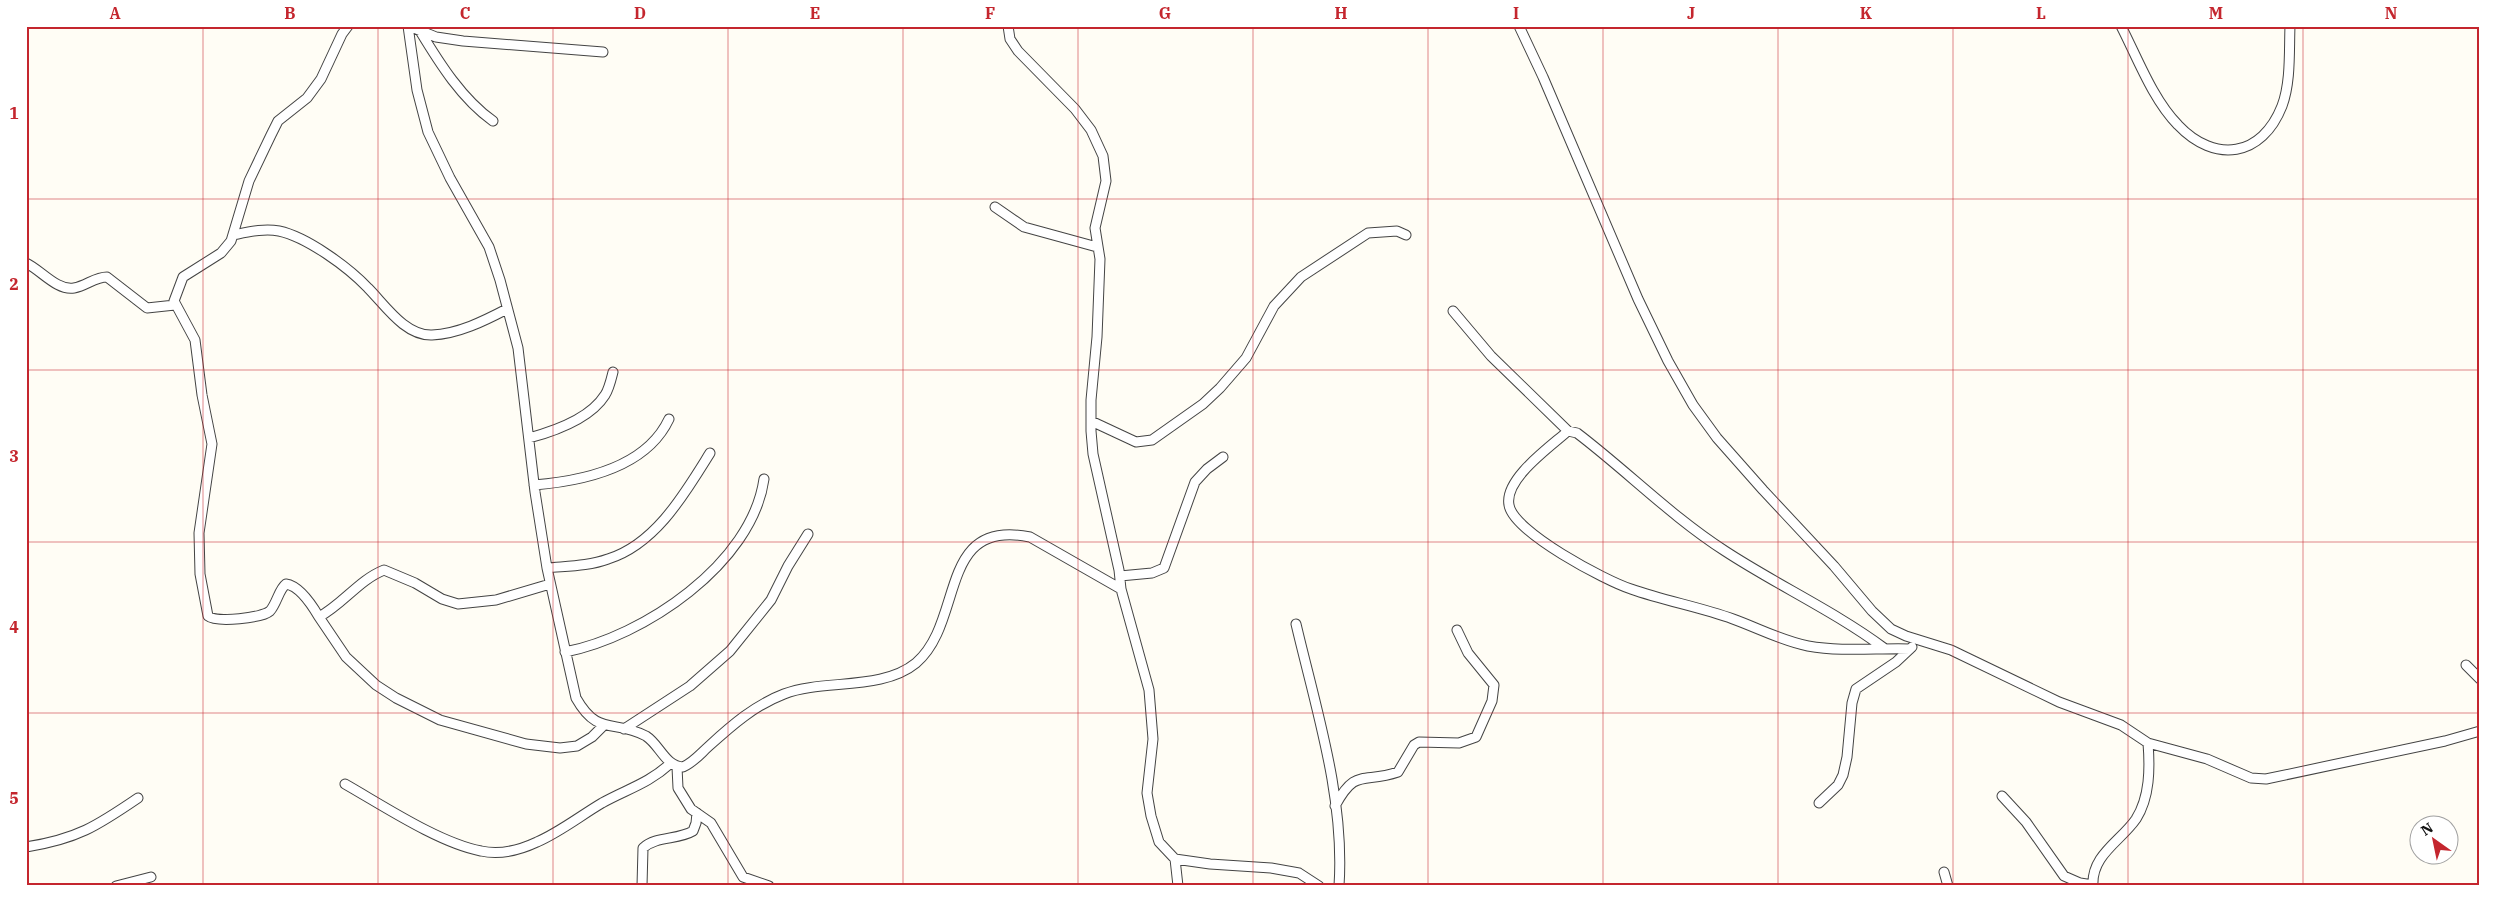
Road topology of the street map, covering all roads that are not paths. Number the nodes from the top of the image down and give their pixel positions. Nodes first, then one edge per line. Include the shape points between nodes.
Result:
1 (348, 26) edge
2 (408, 26) edge
3 (1008, 26) edge
4 (1519, 26) edge
5 (2121, 26) edge
6 (2290, 26) edge
7 (420, 31) junction
8 (603, 52) dead end
9 (493, 121) dead end
10 (995, 207) dead end
11 (233, 235) junction
12 (1406, 235) dead end
13 (1097, 247) junction
14 (26, 264) edge
15 (175, 305) junction
16 (507, 309) junction
17 (1453, 311) dead end
18 (613, 372) dead end
19 (668, 419) dead end
20 (1091, 421) junction
21 (1568, 432) junction
22 (530, 438) junction
23 (710, 453) dead end
24 (1223, 457) dead end
25 (764, 479) dead end
26 (534, 485) junction
27 (808, 534) dead end
28 (547, 568) junction
29 (1120, 576) junction
30 (550, 584) junction
31 (1121, 588) junction
32 (319, 617) junction
33 (1296, 624) dead end
34 (1457, 630) dead end
35 (1920, 640) junction
36 (1884, 648) junction
37 (1910, 649) junction
38 (565, 652) junction
39 (2466, 665) dead end
40 (2480, 679) edge
41 (603, 726) junction
42 (624, 729) junction
43 (2480, 731) edge
44 (2148, 743) junction
45 (674, 765) junction
46 (344, 784) dead end
47 (2002, 796) dead end
48 (138, 798) dead end
49 (1819, 802) dead end
50 (1335, 806) junction
51 (696, 813) junction
52 (26, 848) edge
53 (1175, 859) junction
54 (1944, 872) dead end
55 (151, 877) dead end
56 (2093, 885) edge
57 (116, 886) edge
58 (642, 886) edge
59 (769, 886) edge
60 (1178, 886) edge
61 (1319, 886) edge
62 (1340, 886) edge
63 (1948, 886) edge

1 - 11 street via 321,79 307,98 278,121 270,135 248,181
2 - 7 street
2 - 16 street via 416,90 428,132 489,247
3 - 13 street via 1010,40 1018,51 1075,109 1092,130 1103,156 1106,181 1095,228
4 - 35 street via 1638,299 1693,405 1737,460 1872,611 1891,629
5 - 6 street via 2163,107 2177,124 2206,147 2238,150 2254,143 2274,122 2283,104
7 - 8 street via 463,41
7 - 9 street via 453,80
10 - 13 street via 1024,227
11 - 15 street via 221,253 183,277
11 - 16 street via 278,231 299,239 354,274 406,326 430,335 480,324
12 - 20 street via 1397,231 1368,234 1301,277 1274,306 1246,358 1220,388 1152,440 1136,442
13 - 20 street via 1100,259
14 - 15 street via 37,268 62,288 75,288 107,277 146,308
15 - 32 street via 195,340 212,444 199,533 200,574 208,616 217,620 267,613 286,584 303,595
16 - 22 street via 518,348
17 - 21 street via 1491,356
18 - 22 street via 605,396 588,412
19 - 26 street via 662,432 633,458 567,482
20 - 29 street via 1093,454
21 - 36 street via 1577,433 1725,551 1853,626
21 - 36 street via 1527,468 1511,489 1509,506 1512,514 1528,532 1581,565 1631,589 1696,606 1807,646
22 - 26 street
23 - 28 street via 672,510 635,546 609,559
24 - 29 street via 1195,482 1164,568 1152,573
25 - 38 street via 742,533 700,584 612,640
26 - 28 street
27 - 42 street via 771,600 730,651 690,686
28 - 30 street
29 - 31 street
30 - 32 street via 496,600 458,604 384,570
30 - 38 street
31 - 45 street via 1030,537 1015,534 980,542 967,552 932,643 916,662 902,671 869,681 808,687 759,705 693,762 683,767
31 - 53 street via 1148,690 1153,740 1147,794 1151,816 1159,842
32 - 41 street via 346,657 376,686 440,720 526,744 560,748 577,746
33 - 50 street via 1323,737
34 - 50 street via 1468,652 1494,685 1492,701 1476,737 1459,743 1419,742 1398,772 1353,780
35 - 37 street
35 - 44 street via 1951,650 2059,702 2121,725
36 - 37 street
37 - 49 street via 1856,689 1843,775 1838,785
38 - 41 street via 576,698 584,712
39 - 40 street
41 - 42 street
42 - 45 street via 634,730 648,738
43 - 44 street via 2266,779 2251,778 2207,759
44 - 56 street via 2150,769 2143,802 2136,819 2108,848 2096,868
45 - 46 street via 536,843 502,852 481,851 461,845 414,824
45 - 51 street via 678,788
47 - 56 street via 2017,811 2064,876
48 - 52 street via 95,828 58,842
50 - 62 street
51 - 58 street via 693,831 643,848
51 - 59 street via 711,823 743,876
53 - 60 street
53 - 61 street via 1299,872
54 - 63 street
55 - 57 street

